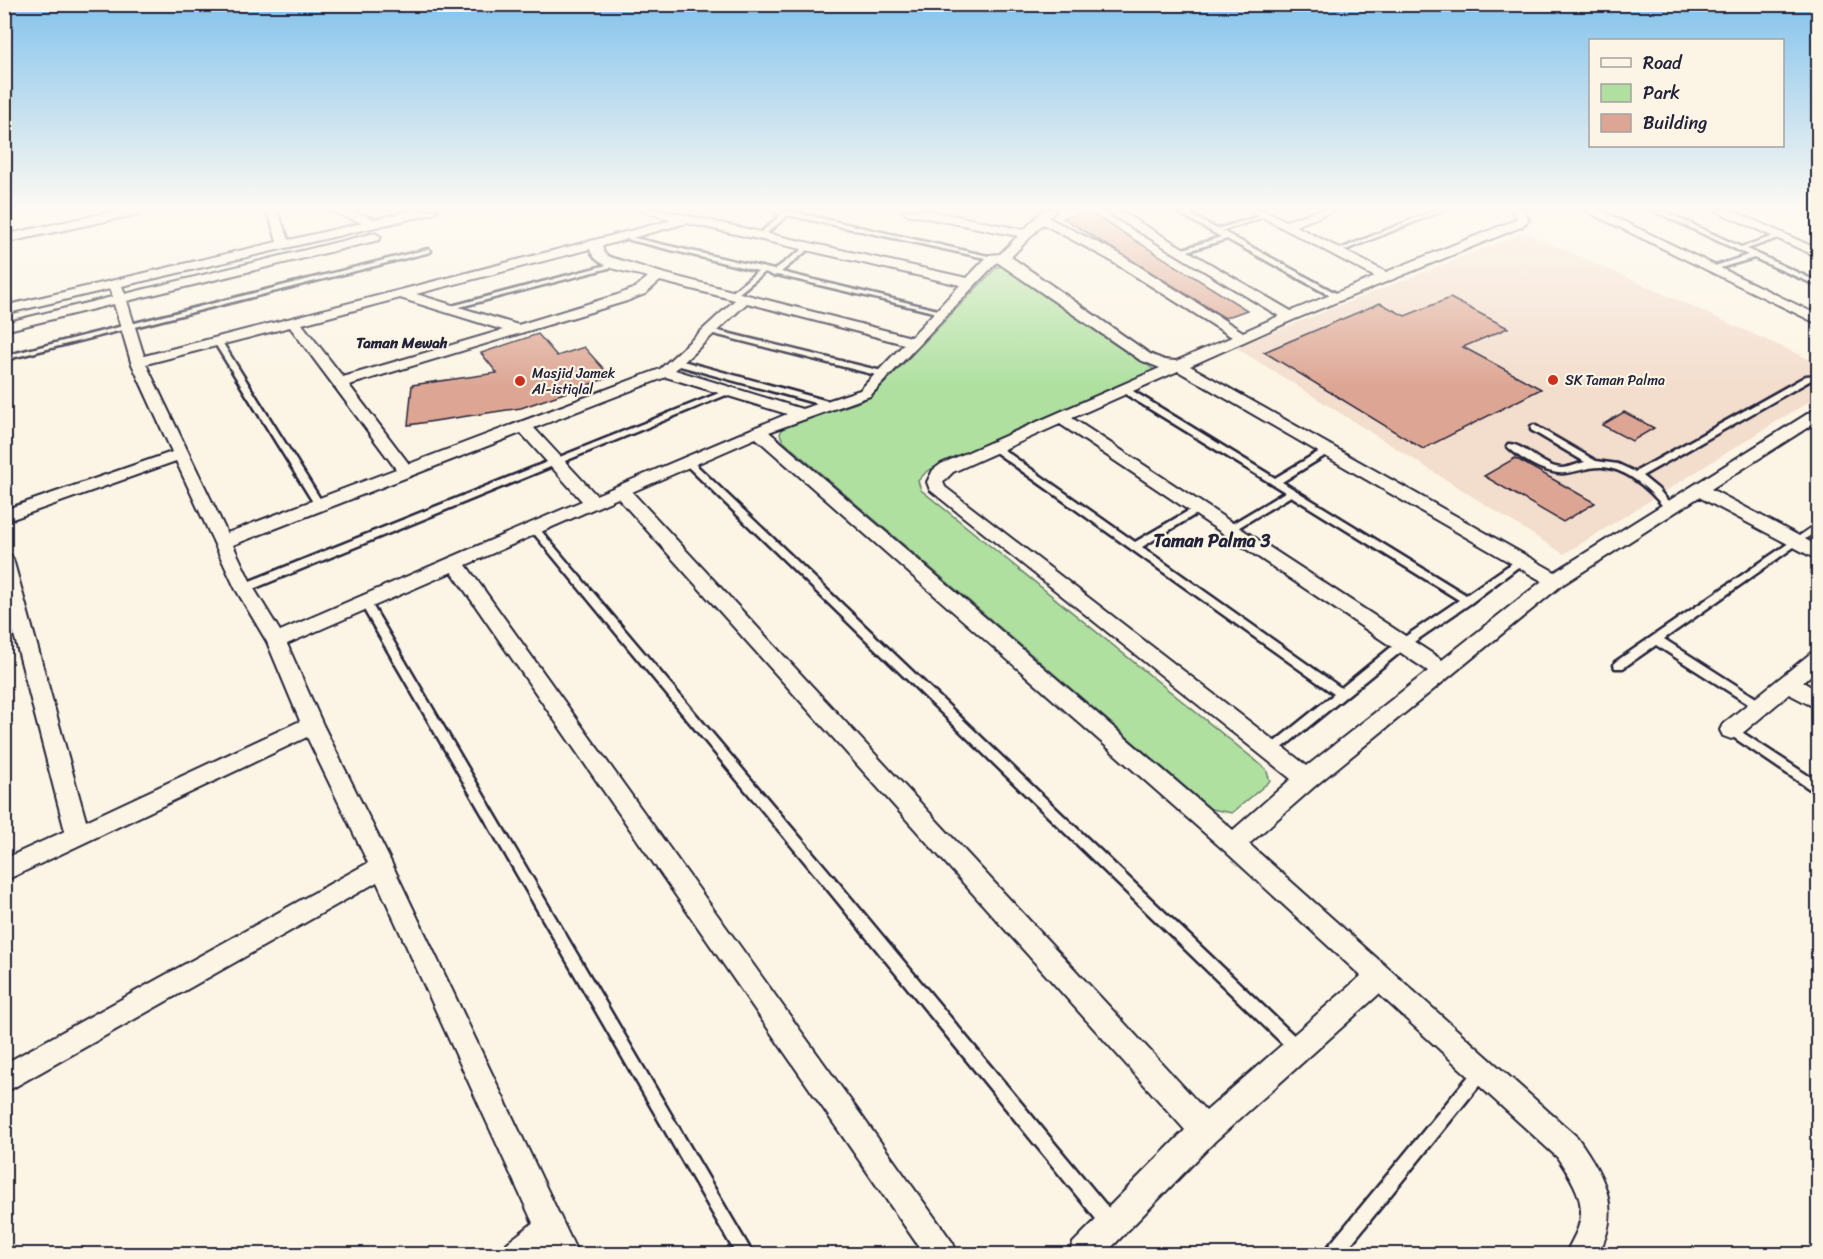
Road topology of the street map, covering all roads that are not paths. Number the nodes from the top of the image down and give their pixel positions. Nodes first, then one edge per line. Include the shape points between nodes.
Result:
1 (200, 269) edge
2 (225, 269) edge
3 (358, 269) edge
4 (496, 269) edge
5 (600, 269) edge
6 (633, 269) edge
7 (753, 269) edge
8 (781, 269) edge
9 (904, 269) edge
10 (987, 269) edge
11 (1015, 269) edge
12 (1133, 269) edge
13 (1208, 269) edge
14 (1286, 269) edge
15 (1369, 269) edge
16 (1409, 269) edge
17 (1711, 269) edge
18 (1785, 269) edge
19 (762, 271) junction
20 (774, 274) junction
21 (657, 276) junction
22 (1387, 278) junction
23 (970, 283) junction
24 (1818, 284) edge
25 (117, 292) junction
26 (399, 294) junction
27 (739, 297) junction
28 (1339, 297) junction
29 (448, 308) junction
30 (4, 310) edge
31 (942, 312) junction
32 (1290, 316) junction
33 (1818, 320) edge
34 (294, 322) junction
35 (4, 327) edge
36 (128, 327) junction
37 (519, 330) junction
38 (709, 330) junction
39 (1242, 337) junction
40 (218, 342) junction
41 (915, 342) junction
42 (4, 358) edge
43 (138, 362) junction
44 (1180, 366) junction
45 (670, 367) junction
46 (883, 374) junction
47 (1818, 377) edge
48 (340, 383) junction
49 (1125, 390) junction
50 (727, 393) junction
51 (832, 405) junction
52 (802, 414) junction
53 (1818, 414) edge
54 (1061, 418) junction
55 (524, 426) junction
56 (1534, 428) dead end
57 (758, 431) junction
58 (1511, 446) dead end
59 (994, 447) junction
60 (1328, 450) junction
61 (181, 454) junction
62 (556, 461) junction
63 (688, 462) junction
64 (1594, 464) junction
65 (406, 471) junction
66 (1635, 476) junction
67 (1275, 482) junction
68 (621, 490) junction
69 (1700, 490) junction
70 (1292, 492) junction
71 (593, 503) junction
72 (319, 505) junction
73 (1670, 509) junction
74 (1198, 510) junction
75 (4, 516) edge
76 (1818, 526) edge
77 (534, 528) junction
78 (1228, 530) junction
79 (222, 542) junction
80 (1797, 542) junction
81 (1135, 547) junction
82 (1818, 554) edge
83 (4, 559) edge
84 (1521, 561) junction
85 (455, 562) junction
86 (1555, 580) junction
87 (244, 588) junction
88 (1467, 600) junction
89 (364, 601) junction
90 (1655, 639) junction
91 (276, 641) junction
92 (1404, 643) junction
93 (1818, 658) edge
94 (1619, 666) dead end
95 (1441, 669) junction
96 (1788, 683) junction
97 (1342, 694) junction
98 (1818, 702) edge
99 (1760, 706) junction
100 (312, 725) junction
101 (1731, 730) joint
102 (1271, 751) junction
103 (1307, 779) junction
104 (1818, 788) edge
105 (78, 836) junction
106 (1233, 844) junction
107 (382, 867) junction
108 (4, 871) edge
109 (1379, 977) junction
110 (1298, 1049) junction
111 (1483, 1070) junction
112 (4, 1079) edge
113 (1205, 1131) junction
114 (1112, 1226) junction
115 (557, 1241) edge
116 (518, 1254) edge
117 (745, 1254) edge
118 (942, 1254) edge
119 (1084, 1254) edge
120 (1333, 1254) edge
121 (1581, 1254) edge

1 - 25 street
2 - 25 street
3 - 36 lane
4 - 26 street
5 - 29 lane
6 - 21 street
7 - 19 lane
8 - 20 lane
9 - 23 street
10 - 23 street
11 - 44 street via 1145,357
12 - 39 street
13 - 32 street
14 - 28 lane
15 - 22 street
16 - 22 street
17 - 33 street
18 - 24 lane
19 - 20 lane
19 - 27 lane
20 - 31 lane
21 - 27 street
21 - 37 street via 640,291
22 - 28 street
23 - 31 street
25 - 30 street
25 - 35 street
25 - 36 street
26 - 29 street
26 - 34 street
27 - 38 street
27 - 41 street
28 - 32 street
29 - 37 street
31 - 41 street
32 - 39 street
34 - 40 street
34 - 48 street
36 - 42 lane
36 - 43 street
37 - 48 street
38 - 45 street
38 - 46 lane
39 - 44 street
40 - 43 street
40 - 72 lane
41 - 46 street
43 - 61 street
44 - 49 street
44 - 60 street
45 - 50 street
45 - 51 lane
45 - 55 street
46 - 51 street via 865,393
47 - 66 lane via 1809,378
48 - 65 street
49 - 54 street
49 - 67 lane
50 - 52 street
50 - 62 lane
51 - 52 street
52 - 57 street
53 - 69 street
54 - 59 street
54 - 74 street
55 - 62 street
55 - 65 street
56 - 64 lane
57 - 63 street
57 - 106 street
58 - 64 lane via 1555,470 1570,471
59 - 81 lane
59 - 102 street via 939,474 935,482 938,490
60 - 67 lane
60 - 84 street
61 - 75 street
61 - 79 street
62 - 71 street
62 - 87 lane
63 - 68 street
63 - 110 lane
64 - 66 lane via 1615,466
65 - 72 street
66 - 73 lane
67 - 70 lane
68 - 71 street
68 - 113 street
69 - 73 street
69 - 80 street
70 - 78 lane
70 - 88 lane
71 - 77 street
72 - 79 street
73 - 86 street
74 - 78 street
74 - 81 lane
76 - 80 lane
77 - 85 street
77 - 114 lane
78 - 92 street
79 - 87 street
80 - 82 street
80 - 90 lane
81 - 97 lane
83 - 105 street
84 - 86 street
84 - 88 lane
85 - 89 street
85 - 118 street
86 - 95 street
87 - 91 street
88 - 92 lane
89 - 91 street
89 - 117 lane
90 - 94 lane
90 - 99 lane
91 - 100 street
92 - 95 street
92 - 97 lane
93 - 96 street
95 - 103 street
96 - 98 street
96 - 99 street
97 - 102 lane
99 - 101 street
100 - 105 street
100 - 107 street
101 - 104 lane
102 - 103 street
103 - 106 street
105 - 108 street
106 - 109 street
107 - 112 street
107 - 115 street
109 - 110 street
109 - 111 street
110 - 113 street
111 - 120 lane
111 - 121 street via 1567,1147 1585,1172 1594,1193 1597,1218
113 - 114 street
114 - 119 street
115 - 116 street

